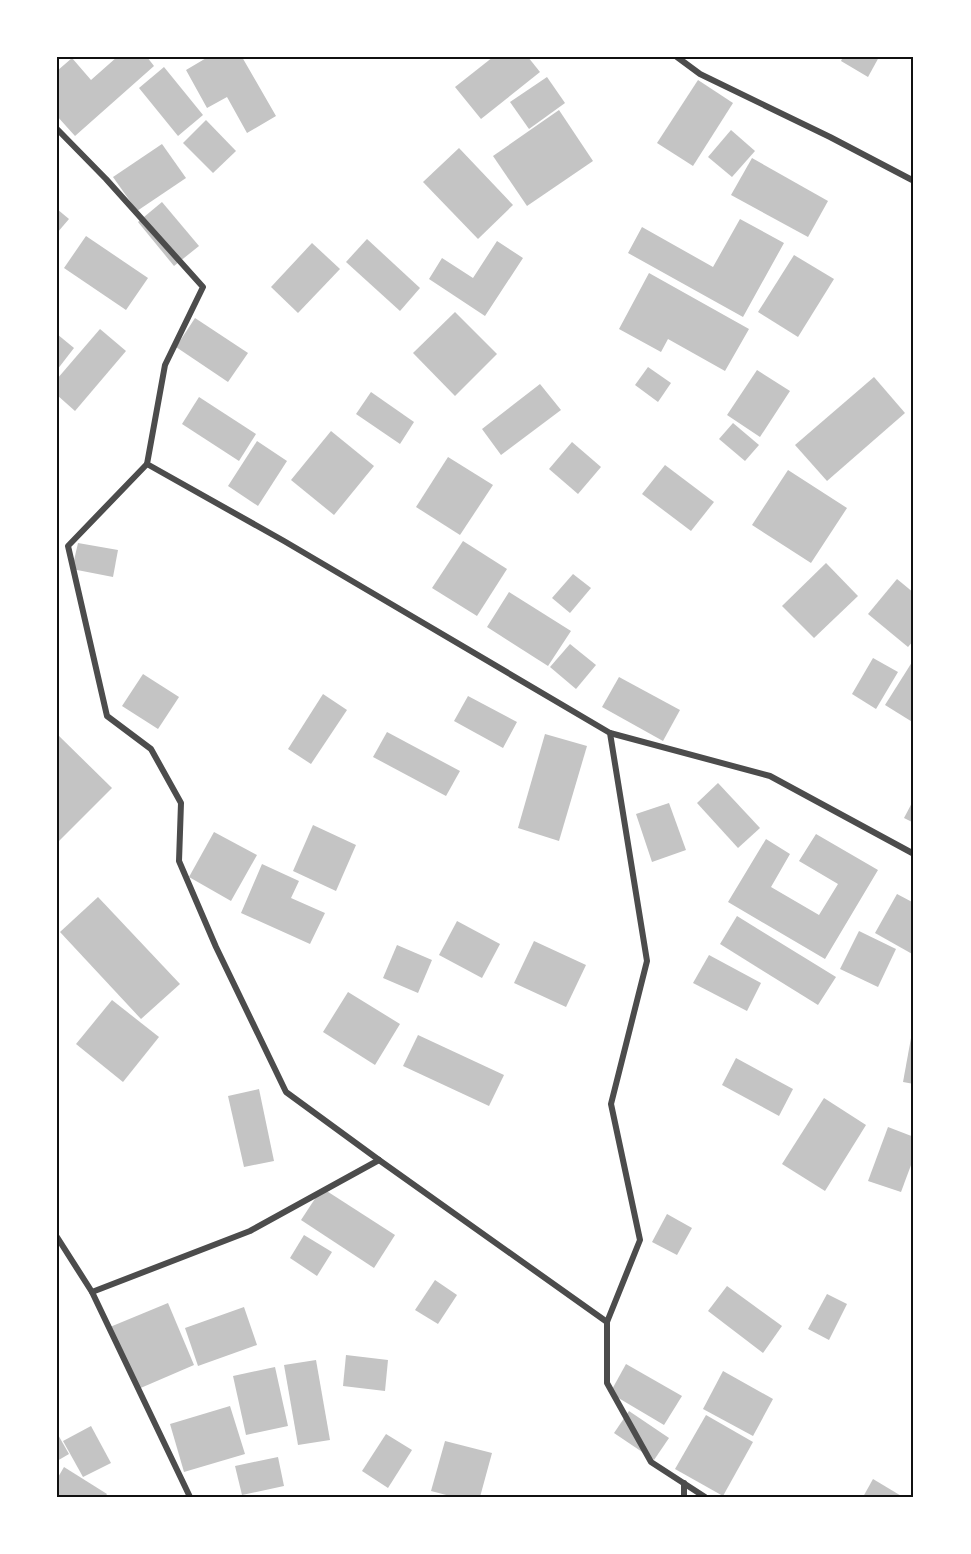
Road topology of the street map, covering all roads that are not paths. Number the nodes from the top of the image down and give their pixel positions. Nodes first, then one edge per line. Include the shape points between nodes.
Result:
1 (677, 57) edge
2 (57, 129) edge
3 (914, 181) edge
4 (147, 464) junction
5 (610, 733) junction
6 (914, 854) edge
7 (379, 1160) junction
8 (57, 1238) edge
9 (92, 1292) junction
10 (607, 1322) junction
11 (684, 1483) junction
12 (190, 1497) edge
13 (684, 1497) edge
14 (705, 1497) edge

1 - 3 street via 700,74
2 - 4 street via 203,287 165,365
4 - 5 street via 284,540
4 - 7 street via 68,546 107,716 151,749 181,803 179,861 286,1092
5 - 6 street via 770,776
5 - 10 street via 648,961 611,1104 640,1240
7 - 9 street via 250,1231
7 - 10 street
8 - 9 street
9 - 12 street
10 - 11 street via 607,1383 651,1462
11 - 13 street
11 - 14 street

